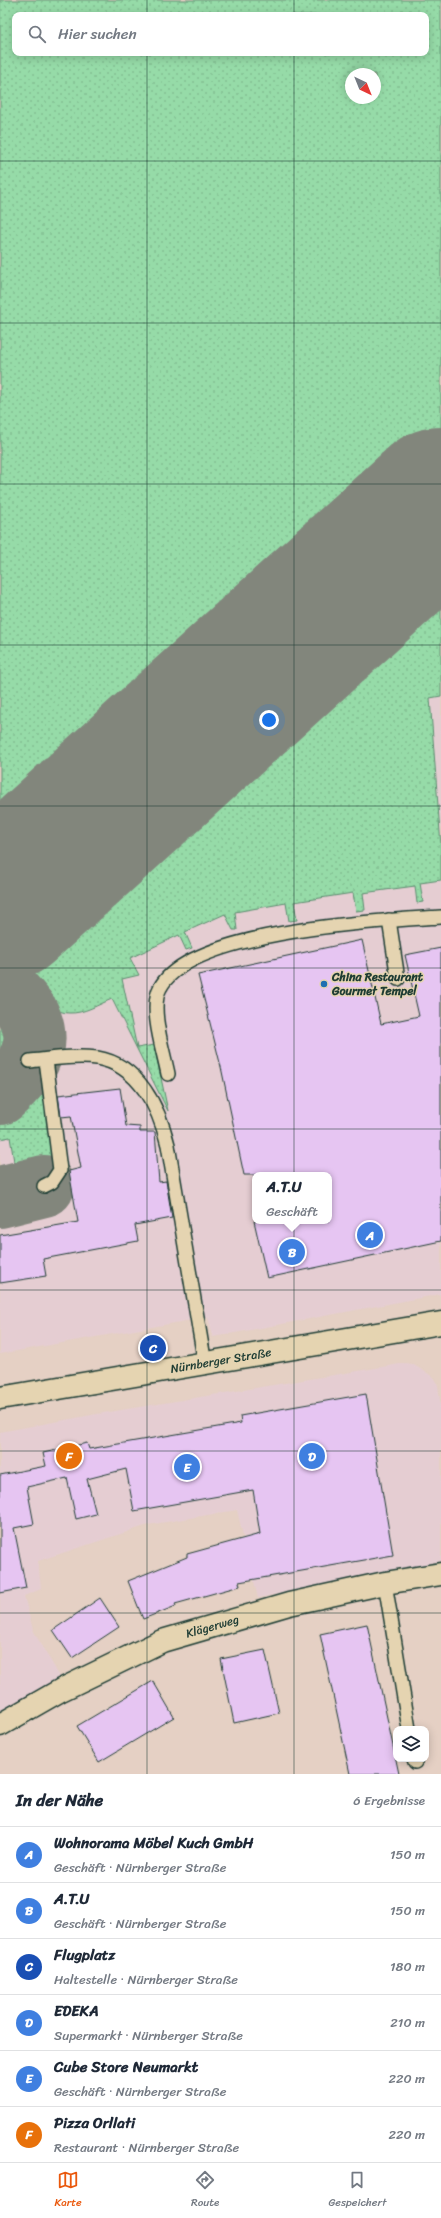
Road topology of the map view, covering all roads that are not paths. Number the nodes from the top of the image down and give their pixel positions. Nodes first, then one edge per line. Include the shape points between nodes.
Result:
1 (441, 917) edge
2 (389, 920) junction
3 (398, 979) dead end
4 (46, 1060) junction
5 (30, 1061) dead end
6 (168, 1074) dead end
7 (44, 1186) dead end
8 (441, 1326) edge
9 (206, 1364) junction
10 (0, 1398) edge
11 (441, 1574) edge
12 (385, 1583) junction
13 (0, 1725) edge
14 (409, 1726) edge

1 - 2 lane
2 - 3 lane
2 - 6 lane via 289,932 226,946 180,965 170,972 159,989 156,1004
4 - 5 lane
4 - 7 lane via 60,1170 52,1182
4 - 9 lane via 96,1058 111,1061 140,1084 162,1120
8 - 9 street, Nürnberger Straße
9 - 10 street, Nürnberger Straße
11 - 12 street, Klägerweg
12 - 13 street, Klägerweg via 289,1604 162,1641 61,1690
12 - 14 lane

